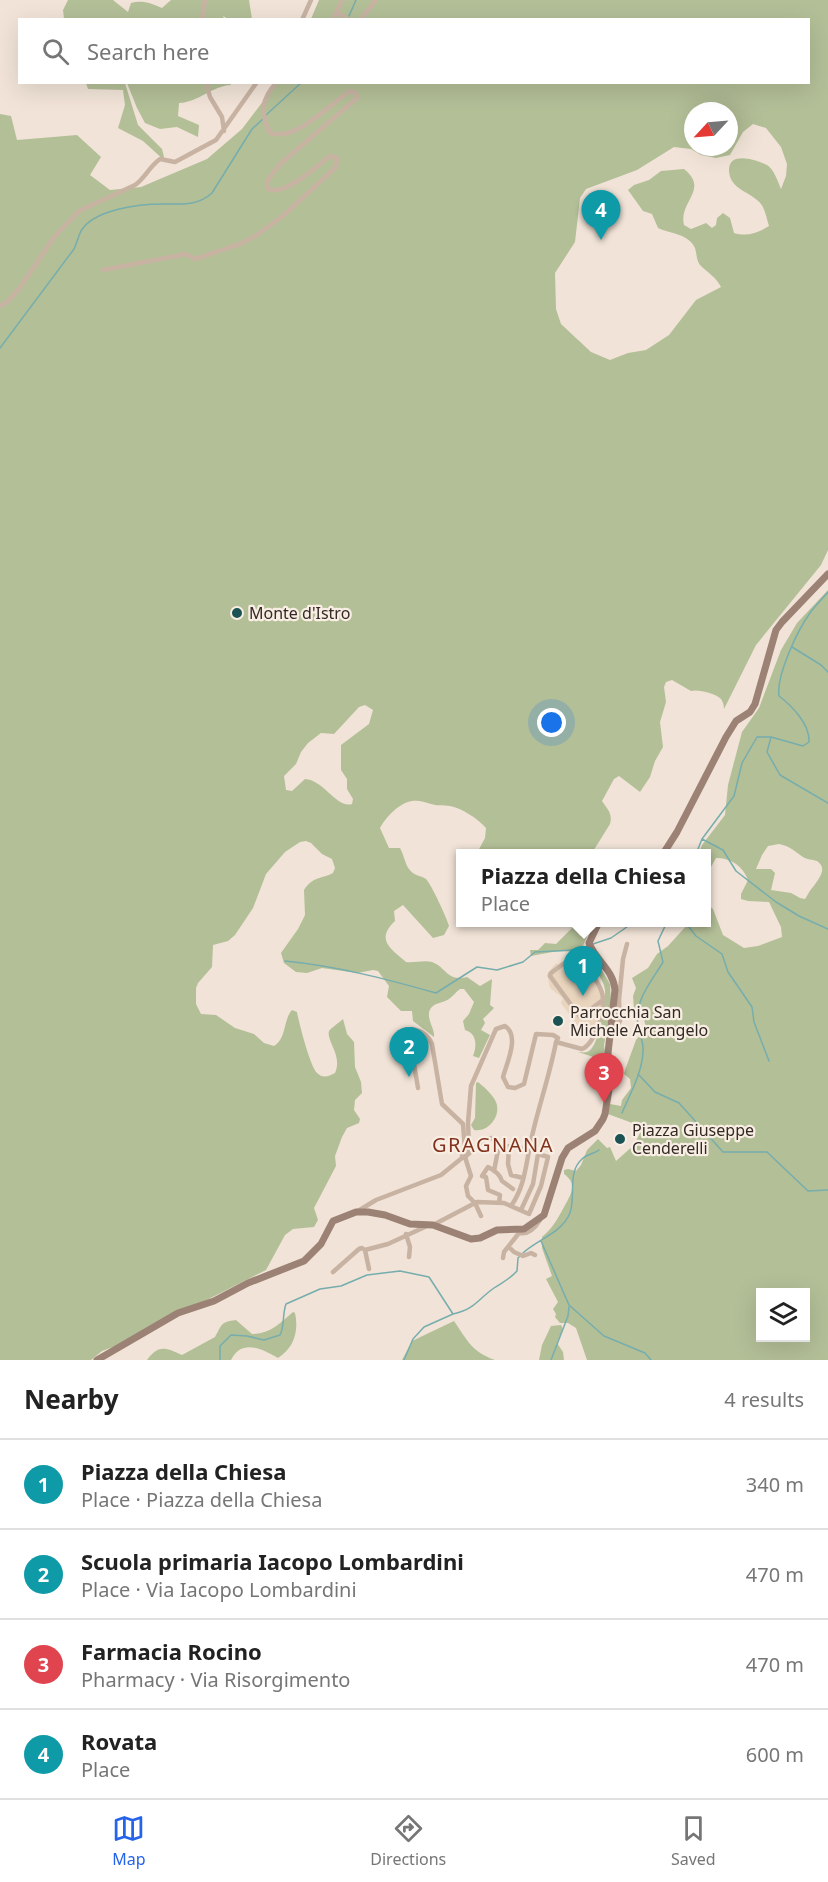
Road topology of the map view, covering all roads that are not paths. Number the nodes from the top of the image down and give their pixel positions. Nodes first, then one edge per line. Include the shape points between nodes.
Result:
1 (205, 0) edge
2 (311, 0) edge
3 (342, 0) edge
4 (376, 0) edge
5 (339, 13) junction
6 (202, 18) edge
7 (303, 18) edge
8 (335, 18) edge
9 (346, 18) edge
10 (362, 18) edge
11 (207, 84) edge
12 (256, 84) edge
13 (275, 84) edge
14 (224, 131) junction
15 (103, 270) dead end
16 (0, 306) edge
17 (828, 574) edge
18 (666, 849) edge
19 (597, 927) edge
20 (627, 944) dead end
21 (603, 1000) junction
22 (613, 1006) junction
23 (556, 1042) junction
24 (418, 1088) dead end
25 (499, 1145) junction
26 (509, 1147) junction
27 (530, 1149) junction
28 (464, 1154) junction
29 (494, 1171) junction
30 (523, 1178) junction
31 (507, 1185) junction
32 (513, 1189) dead end
33 (500, 1195) junction
34 (475, 1203) junction
35 (499, 1203) junction
36 (511, 1206) junction
37 (521, 1210) junction
38 (356, 1212) junction
39 (481, 1216) dead end
40 (542, 1218) junction
41 (430, 1225) junction
42 (406, 1234) junction
43 (509, 1247) junction
44 (365, 1250) junction
45 (536, 1256) dead end
46 (409, 1257) dead end
47 (503, 1258) dead end
48 (369, 1269) dead end
49 (333, 1272) dead end
50 (97, 1360) edge

1 - 6 street
2 - 7 street
3 - 5 street
4 - 10 street
5 - 8 street
5 - 9 street
11 - 14 street via 222,117
12 - 14 street
13 - 15 street via 262,109 270,133 275,134 298,128 350,90 357,98 279,165 267,188 277,191 299,180 330,156 337,158 336,167 284,215 240,244 195,259 186,255
14 - 16 street via 206,147 175,162 160,159 140,182 79,211 54,237 19,289
17 - 18 main road via 776,630 750,712 736,721 726,737
19 - 22 main road via 590,946 612,976
20 - 22 street via 617,1026
21 - 21 street via 580,1017 550,974 575,958 598,984
21 - 23 street via 599,1025 589,1046 582,1049
22 - 40 main road via 608,1053 611,1077 603,1119 594,1131 564,1153
23 - 27 street
23 - 28 street via 558,1038 553,1035 536,1034 524,1084 508,1087 503,1077 513,1036 505,1026 496,1029 471,1086 469,1147
24 - 28 street via 410,1040 412,1029 423,1033 432,1044 442,1104 463,1124
25 - 26 street
25 - 28 street via 492,1138 484,1140
25 - 29 street
26 - 27 street
26 - 30 street via 511,1175
27 - 30 street
28 - 34 street via 471,1176 466,1186 468,1196
28 - 38 street via 441,1175 376,1200
29 - 31 street
29 - 33 street via 488,1167 482,1176 486,1177 485,1190
30 - 36 street
31 - 32 street
31 - 33 street
33 - 35 street
34 - 35 street
34 - 39 street
34 - 41 street
35 - 36 street
36 - 37 street
37 - 37 street via 529,1214 548,1157 538,1154 533,1184
38 - 41 main road
38 - 50 main road via 333,1221 321,1244 304,1261 178,1313
40 - 41 main road via 524,1229 497,1230 471,1239
40 - 43 street via 527,1233 519,1233
41 - 42 street
42 - 44 street
42 - 46 street
43 - 45 street via 523,1256 531,1252
43 - 47 street
44 - 48 street
44 - 49 street via 356,1251

